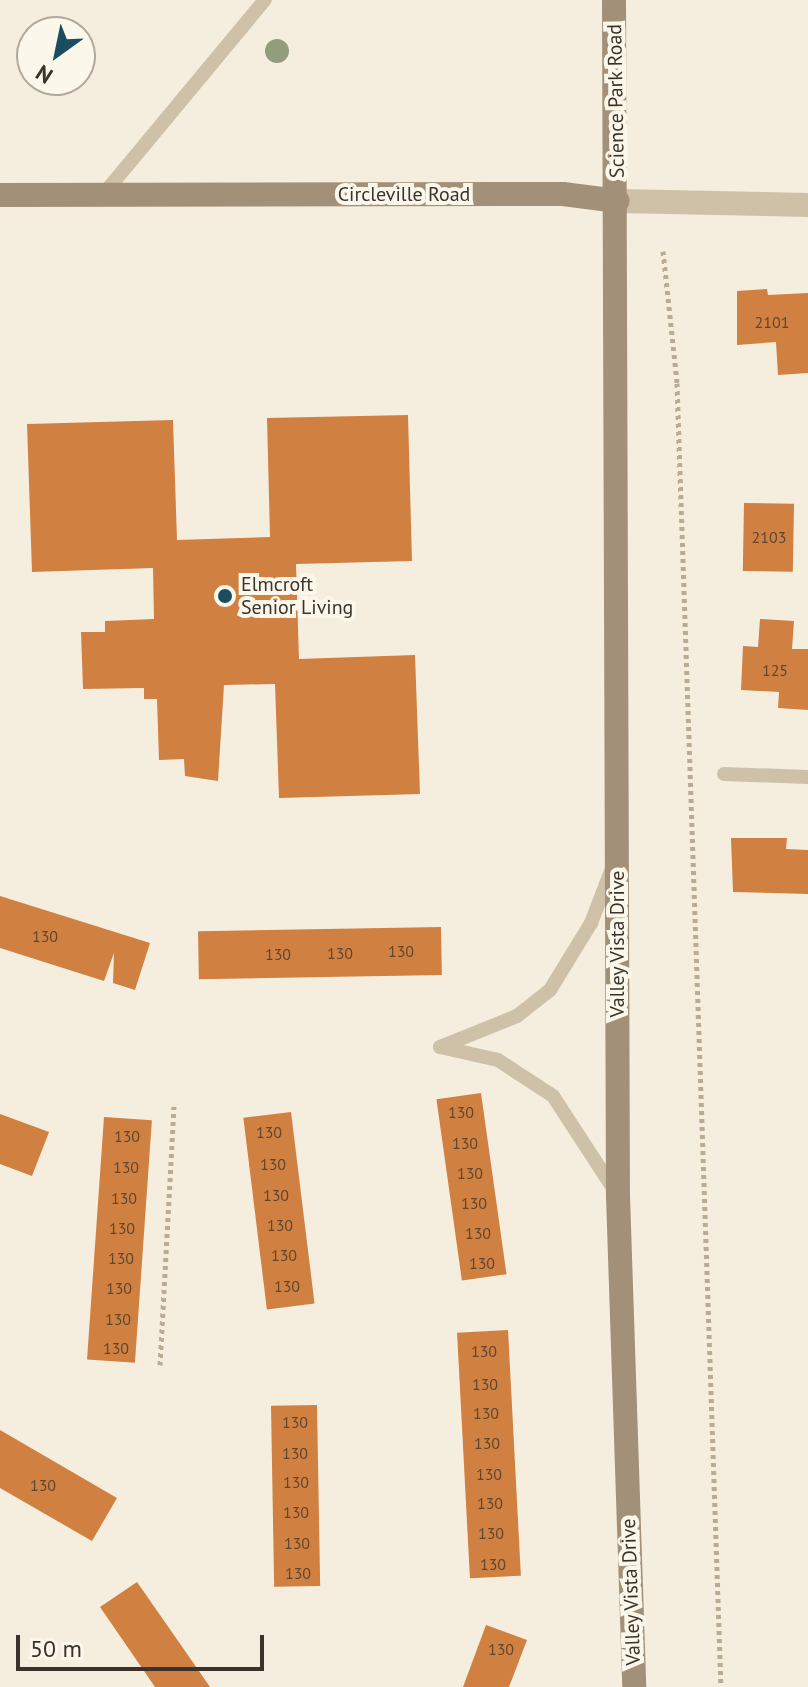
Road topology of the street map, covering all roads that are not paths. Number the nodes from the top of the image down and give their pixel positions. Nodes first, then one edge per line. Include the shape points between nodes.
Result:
1 (265, 0) edge
2 (614, 0) edge
3 (0, 195) edge
4 (102, 196) junction
5 (618, 201) junction
6 (808, 205) edge
7 (724, 774) dead end
8 (808, 777) edge
9 (616, 858) junction
10 (618, 1196) junction
11 (634, 1687) edge

1 - 4 lane
2 - 5 main road, Science Park Road
3 - 4 main road, Circleville Road
4 - 5 main road, Circleville Road via 563,194
5 - 6 street, Circleville Road
5 - 9 main road, Valley Vista Drive via 612,249
7 - 8 lane
9 - 10 main road, Valley Vista Drive
9 - 10 lane via 591,923 550,990 517,1016 440,1047 498,1060 553,1096
10 - 11 main road, Valley Vista Drive

